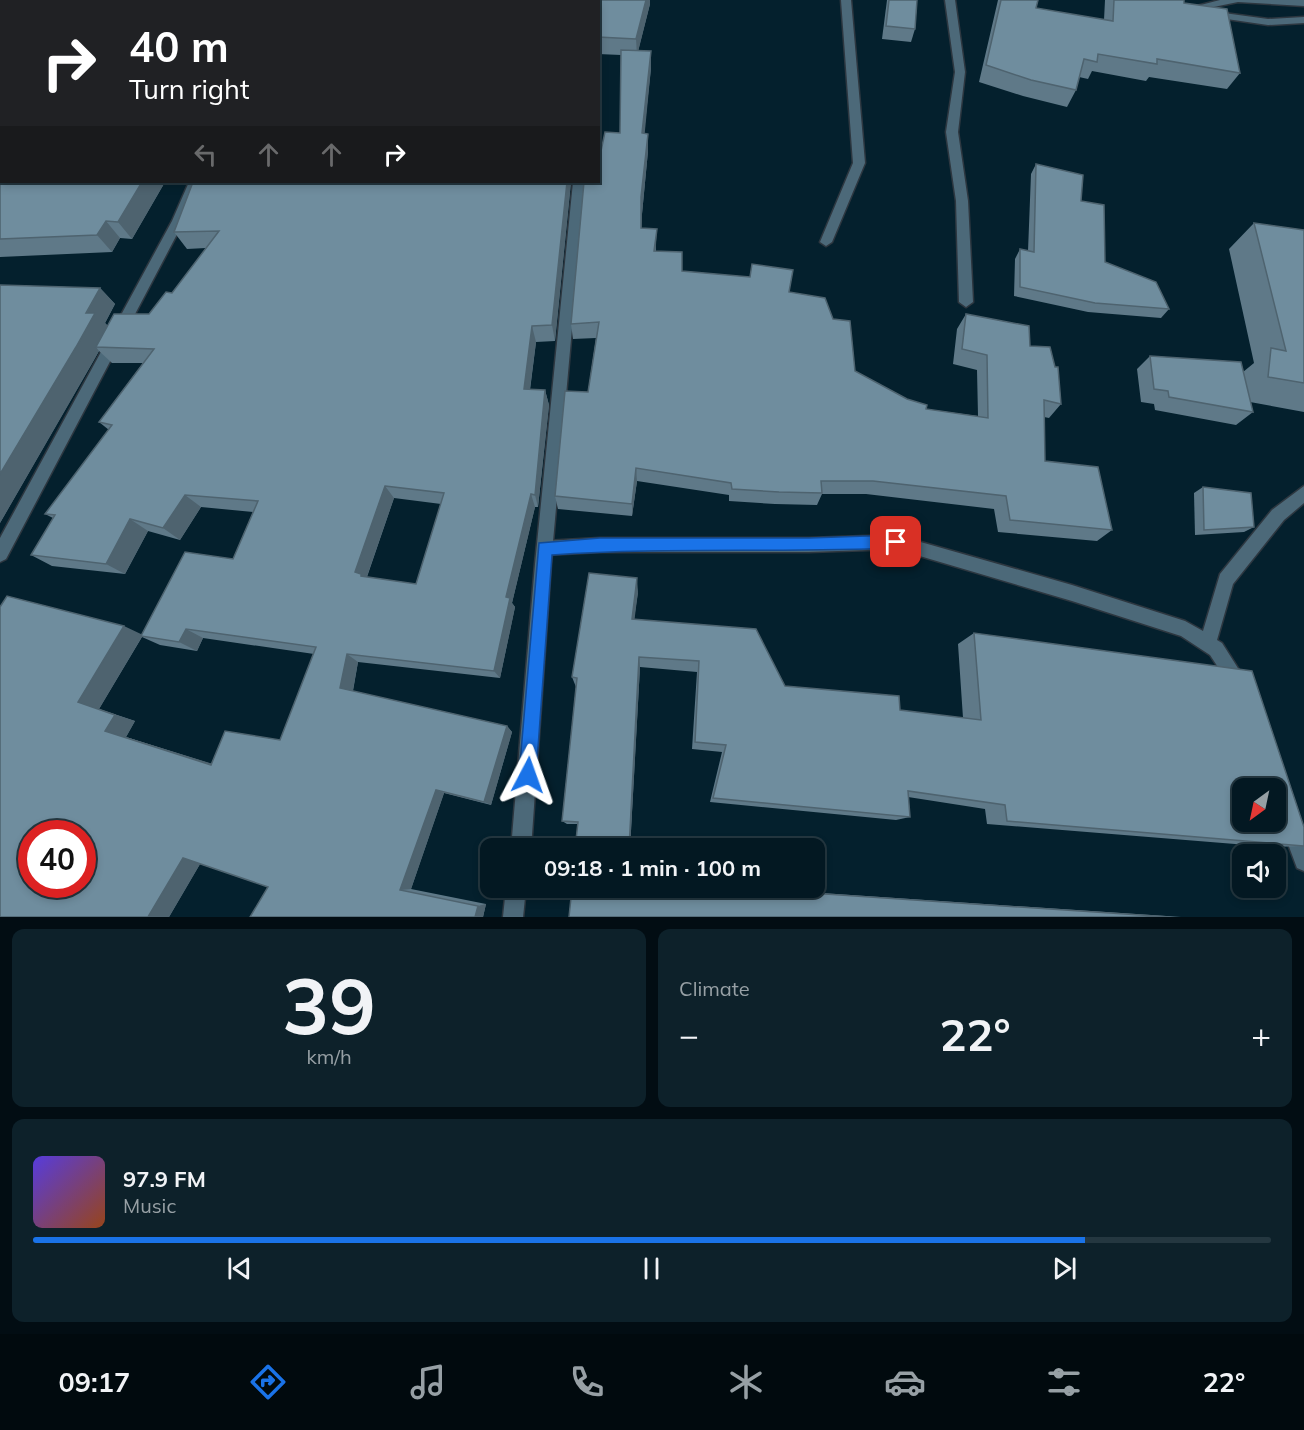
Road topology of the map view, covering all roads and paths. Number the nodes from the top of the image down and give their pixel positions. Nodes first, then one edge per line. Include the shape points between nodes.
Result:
1 (846, 0) edge
2 (950, 0) edge
3 (1235, 0) edge
4 (1240, 0) edge
5 (1304, 3) edge
6 (1304, 20) edge
7 (195, 183) edge
8 (579, 183) edge
9 (826, 242) dead end
10 (966, 302) dead end
11 (1304, 493) edge
12 (545, 548) junction
13 (0, 554) edge
14 (1208, 642) junction
15 (1244, 697) edge
16 (1286, 812) edge
17 (522, 838) edge
18 (1304, 861) edge
19 (515, 898) edge
20 (513, 917) edge

1 - 9 street via 859,163
2 - 10 street via 960,72 952,132 962,201
3 - 6 street via 1185,10 1268,22
4 - 5 street
7 - 13 street
8 - 12 street
11 - 14 street via 1278,515 1226,580
12 - 14 street via 896,542 1185,629
12 - 17 street
14 - 15 street
16 - 18 street
19 - 20 street

